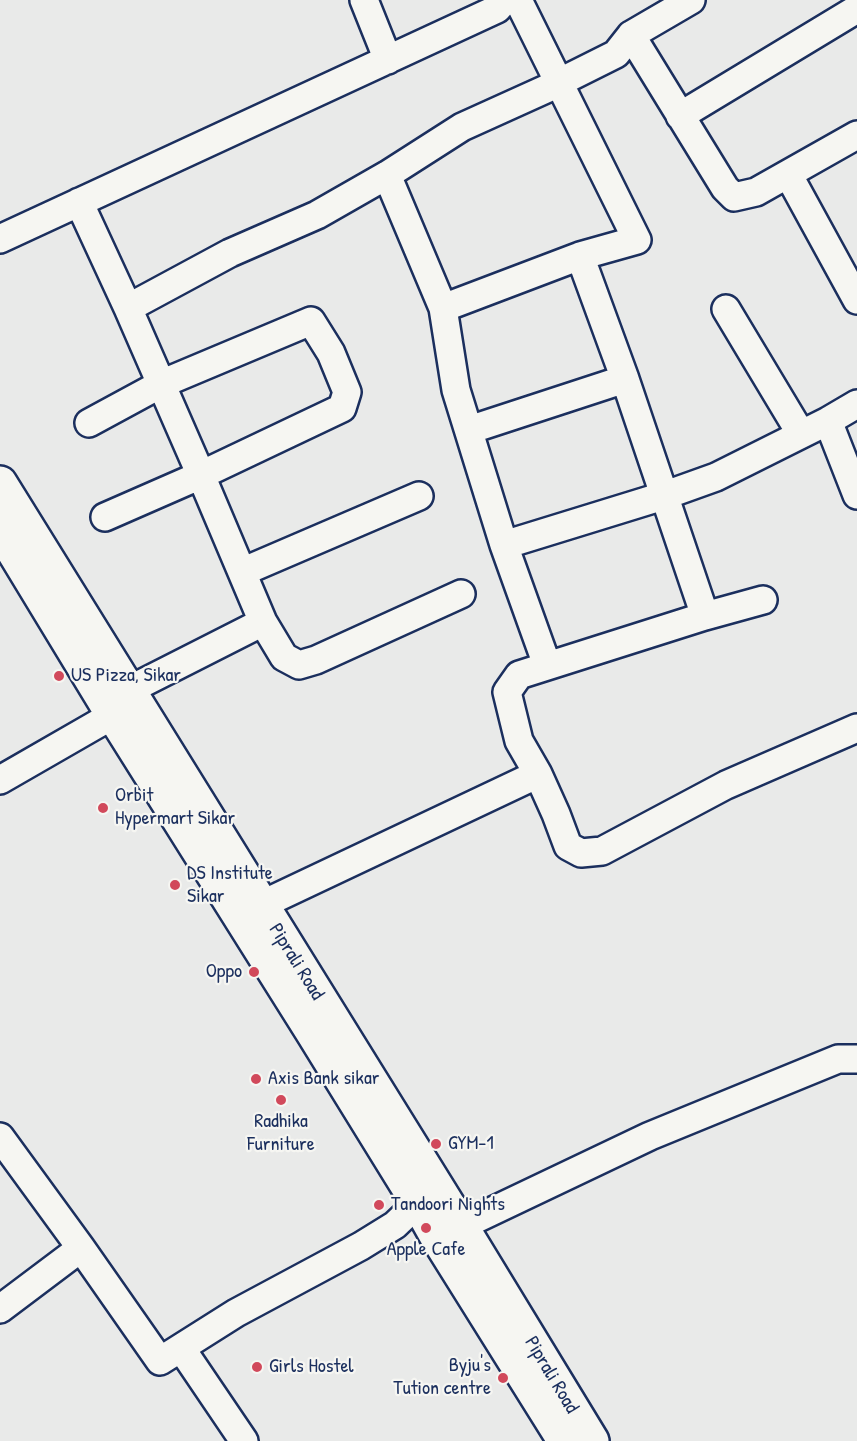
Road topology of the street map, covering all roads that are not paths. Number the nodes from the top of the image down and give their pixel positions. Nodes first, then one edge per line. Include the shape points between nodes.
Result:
1 (364, 0) edge
2 (505, 0) edge
3 (518, 0) edge
4 (691, 0) edge
5 (857, 9) edge
6 (631, 35) junction
7 (388, 60) junction
8 (559, 82) junction
9 (680, 116) junction
10 (857, 135) edge
11 (788, 174) junction
12 (387, 175) junction
13 (79, 202) junction
14 (0, 238) edge
15 (580, 256) junction
16 (857, 300) edge
17 (128, 308) junction
18 (443, 308) junction
19 (726, 309) dead end
20 (625, 379) junction
21 (161, 384) junction
22 (857, 404) edge
23 (828, 421) junction
24 (89, 423) dead end
25 (468, 430) junction
26 (801, 434) junction
27 (201, 475) junction
28 (0, 483) edge
29 (665, 495) junction
30 (857, 495) edge
31 (419, 496) dead end
32 (105, 517) dead end
33 (0, 529) edge
34 (504, 545) junction
35 (242, 572) junction
36 (461, 594) dead end
37 (763, 600) dead end
38 (705, 616) junction
39 (263, 622) junction
40 (547, 665) junction
41 (121, 702) junction
42 (857, 728) edge
43 (538, 774) junction
44 (0, 780) edge
45 (261, 905) junction
46 (857, 1059) edge
47 (1, 1139) edge
48 (418, 1203) junction
49 (461, 1226) junction
50 (81, 1248) junction
51 (0, 1309) edge
52 (181, 1348) junction
53 (244, 1441) edge
54 (565, 1441) edge
55 (592, 1441) edge

1 - 7 street
2 - 7 street via 497,9
3 - 8 street
4 - 6 street
5 - 9 street
6 - 8 street via 616,54
6 - 9 street
7 - 13 street
8 - 12 street via 462,127
8 - 15 street via 636,240
9 - 11 street via 734,197 756,192
10 - 11 street
11 - 16 street
12 - 17 street via 317,215 230,254
12 - 18 street
13 - 14 street
13 - 17 street
15 - 18 street
15 - 20 street
17 - 21 street
18 - 25 street via 456,390
19 - 26 street
20 - 25 street
20 - 29 street
21 - 24 street
21 - 27 street
21 - 27 street via 311,321 331,353 347,392 342,408
22 - 23 street
23 - 26 street
23 - 30 street
25 - 34 street
26 - 29 street via 716,477
27 - 32 street
27 - 35 street
28 - 41 main road, Piprali Road
29 - 34 street
29 - 38 street
31 - 35 street
33 - 41 main road
34 - 40 street
35 - 39 street
36 - 39 street via 299,665 284,657
37 - 38 street
38 - 40 street
39 - 41 street
40 - 43 street via 519,675 507,692 519,741
41 - 44 street
41 - 45 main road, Piprali Road
41 - 48 main road via 307,1024
42 - 43 street via 726,785 602,851 581,853 568,846
43 - 45 street
45 - 49 main road, Piprali Road
46 - 49 street via 838,1059 650,1136
47 - 50 street
48 - 52 street via 395,1225 361,1246 236,1313
48 - 54 main road
49 - 55 main road, Piprali Road
50 - 51 street
50 - 52 street via 160,1361
52 - 53 street

